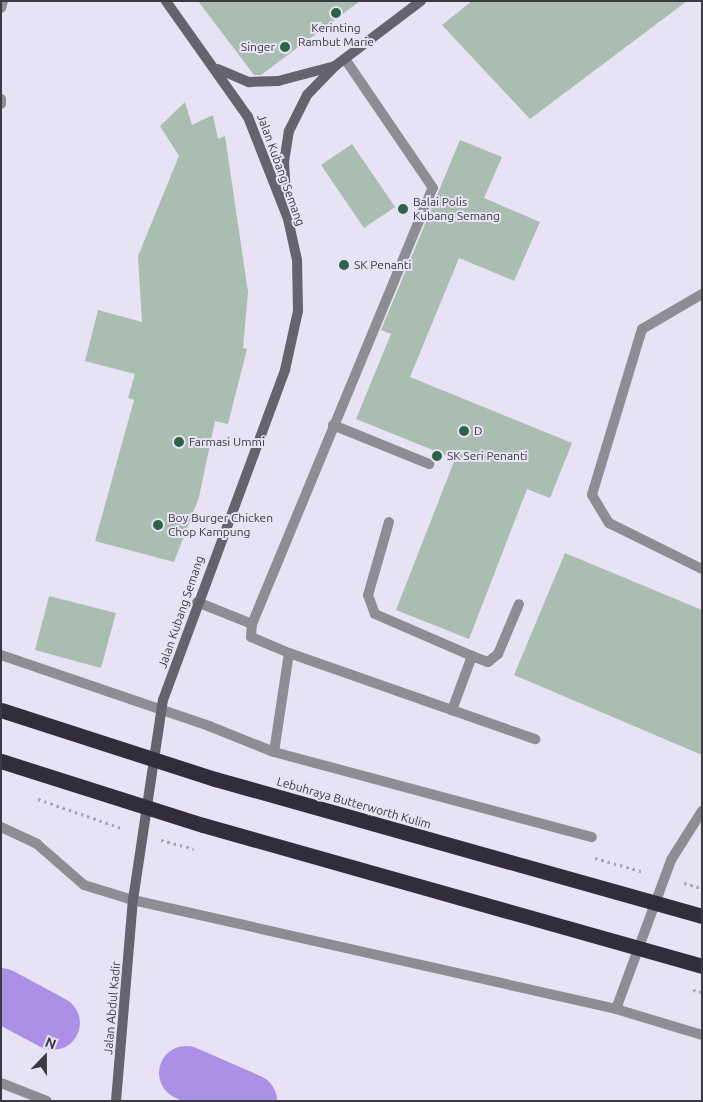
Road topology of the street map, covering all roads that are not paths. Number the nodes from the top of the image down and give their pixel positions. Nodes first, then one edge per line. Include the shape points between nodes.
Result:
1 (3, 1) edge
2 (166, 1) edge
3 (421, 1) edge
4 (1, 8) edge
5 (345, 59) junction
6 (336, 66) junction
7 (218, 69) junction
8 (1, 99) edge
9 (1, 104) edge
10 (288, 219) junction
11 (702, 294) edge
12 (333, 424) junction
13 (429, 464) dead end
14 (389, 522) dead end
15 (702, 569) edge
16 (197, 602) junction
17 (519, 604) dead end
18 (252, 624) junction
19 (289, 653) junction
20 (1, 655) edge
21 (472, 656) junction
22 (1, 710) edge
23 (452, 710) junction
24 (535, 739) dead end
25 (274, 752) junction
26 (1, 761) edge
27 (702, 812) edge
28 (1, 827) edge
29 (592, 837) dead end
30 (133, 900) junction
31 (702, 916) edge
32 (132, 917) joint
33 (702, 966) edge
34 (616, 1009) junction
35 (702, 1035) edge
36 (1, 1083) edge
37 (48, 1101) edge
38 (116, 1101) edge

1 - 4 street
2 - 7 main road, Jalan Kubang Semang
3 - 5 main road
5 - 6 main road
5 - 12 street via 433,188
6 - 7 main road via 278,81 249,82
6 - 10 main road via 307,95 289,131 284,162
7 - 10 main road, Jalan Kubang Semang via 248,117
8 - 9 street
10 - 16 main road, Jalan Kubang Semang via 297,260 298,311 285,370
11 - 15 street via 642,329 592,495 608,523
12 - 13 street
12 - 18 street
14 - 21 street via 368,595 375,614
16 - 18 street
16 - 30 main road, Jalan Kubang Semang via 163,700
17 - 21 street via 498,654 488,662
18 - 19 street via 251,637
19 - 23 street
19 - 25 street
20 - 25 street via 209,726
21 - 23 street
22 - 31 highway, Lebuhraya Butterworth Kulim via 215,779
23 - 24 street
25 - 29 street
26 - 33 highway via 203,825
27 - 34 street via 671,860
28 - 30 street via 37,844 84,885
30 - 32 main road, Jalan Kubang Semang
30 - 34 street
32 - 38 main road, Jalan Abdul Kadir
34 - 35 street
36 - 37 street

